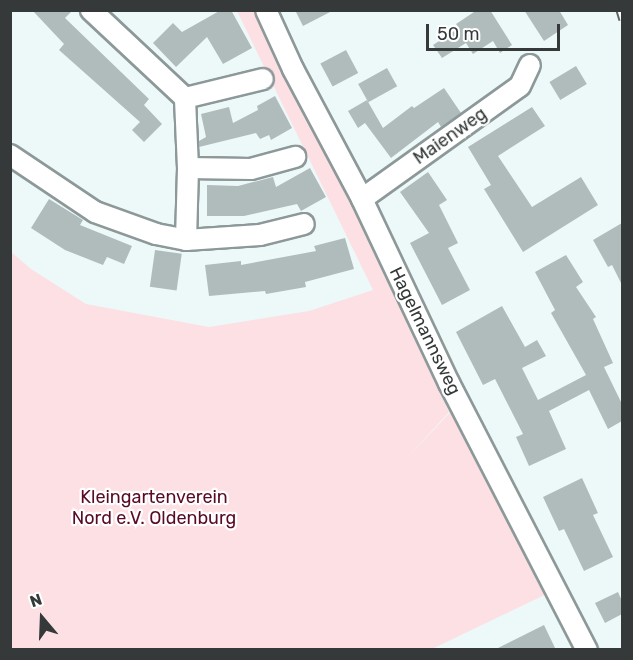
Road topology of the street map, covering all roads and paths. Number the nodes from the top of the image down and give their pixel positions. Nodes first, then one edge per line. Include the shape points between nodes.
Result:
1 (91, 10) edge
2 (266, 10) edge
3 (530, 65) dead end
4 (262, 79) dead end
5 (185, 98) junction
6 (10, 155) edge
7 (295, 157) dead end
8 (188, 168) junction
9 (362, 199) junction
10 (304, 224) dead end
11 (186, 240) junction
12 (587, 650) edge

1 - 5 street
2 - 9 street, Hagelmannsweg
3 - 9 street, Maienweg via 520,86
4 - 5 street
5 - 8 street
6 - 11 street via 95,212 156,234
7 - 8 street via 251,170
8 - 11 street
9 - 12 street, Hagelmannsweg via 449,383
10 - 11 street via 260,235

